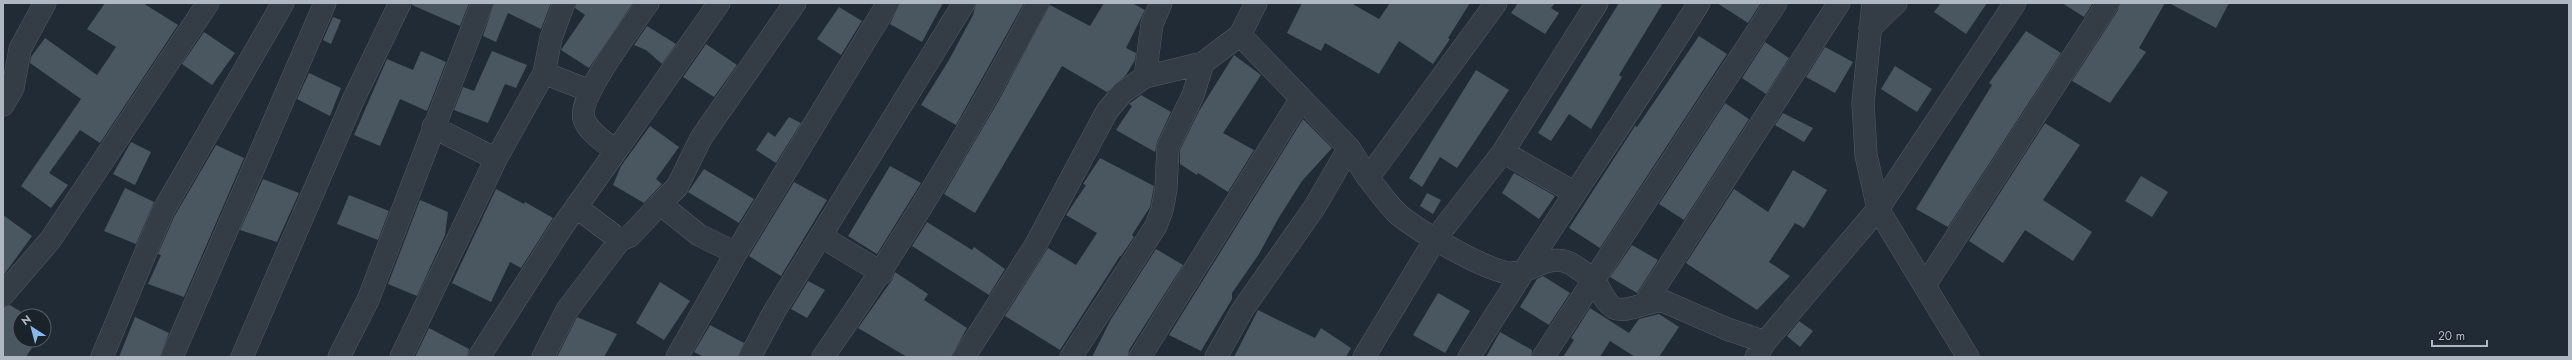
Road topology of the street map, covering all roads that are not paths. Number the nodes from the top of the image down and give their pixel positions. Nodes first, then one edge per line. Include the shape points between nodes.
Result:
1 (208, 3) edge
2 (283, 3) edge
3 (325, 3) edge
4 (400, 3) edge
5 (482, 3) edge
6 (564, 3) edge
7 (648, 3) edge
8 (719, 3) edge
9 (795, 3) edge
10 (888, 3) edge
11 (964, 3) edge
12 (1038, 3) edge
13 (1161, 3) edge
14 (1256, 3) edge
15 (1496, 3) edge
16 (1597, 3) edge
17 (1699, 3) edge
18 (1776, 3) edge
19 (1839, 3) edge
20 (1873, 3) edge
21 (1896, 3) edge
22 (2015, 3) edge
23 (2108, 3) edge
24 (39, 8) edge
25 (1870, 28) junction
26 (1240, 35) junction
27 (1203, 63) junction
28 (544, 73) junction
29 (1145, 77) junction
30 (590, 91) junction
31 (1300, 100) junction
32 (3, 105) edge
33 (433, 127) junction
34 (1349, 148) junction
35 (616, 151) junction
36 (1503, 152) junction
37 (496, 159) junction
38 (1368, 178) junction
39 (1575, 193) junction
40 (660, 204) junction
41 (576, 207) junction
42 (1878, 209) junction
43 (822, 237) junction
44 (1436, 238) junction
45 (620, 240) junction
46 (736, 252) junction
47 (1523, 270) junction
48 (882, 273) junction
49 (1593, 281) junction
50 (1925, 285) junction
51 (3, 295) edge
52 (1645, 303) junction
53 (1761, 349) edge
54 (102, 357) edge
55 (172, 357) edge
56 (242, 357) edge
57 (339, 357) edge
58 (401, 357) edge
59 (479, 357) edge
60 (543, 357) edge
61 (677, 357) edge
62 (750, 357) edge
63 (823, 357) edge
64 (964, 357) edge
65 (1071, 357) edge
66 (1140, 357) edge
67 (1216, 357) edge
68 (1364, 357) edge
69 (1469, 357) edge
70 (1543, 357) edge
71 (1968, 357) edge

1 - 51 street via 51,239
2 - 54 street via 163,211
3 - 55 street
4 - 56 street via 354,98
5 - 33 street
6 - 28 street via 551,38
7 - 30 street
8 - 35 street
9 - 40 street via 701,138 677,187
10 - 46 street
11 - 43 street
12 - 48 street via 1009,58
13 - 29 street via 1152,24
14 - 26 street
15 - 38 street
16 - 36 street
17 - 39 street via 1648,85
18 - 49 street
19 - 52 street
20 - 25 street
21 - 25 street
22 - 42 street
23 - 50 street
24 - 32 street via 20,49 13,88
25 - 42 street via 1863,104 1866,155
26 - 27 street
26 - 31 street
27 - 29 street
27 - 65 street via 1192,95 1168,147 1166,189 1156,226
28 - 30 street
28 - 37 street
29 - 64 street via 1123,92 1107,111 1035,246
30 - 35 street via 583,109 585,122
31 - 34 street
31 - 66 street
33 - 37 street
33 - 57 street via 368,300
34 - 38 street
34 - 67 street via 1314,208 1243,309
35 - 41 street
36 - 39 street
36 - 44 street
37 - 58 street
38 - 44 street via 1400,215
39 - 47 street
40 - 45 street via 630,236
40 - 46 street via 699,235
41 - 45 street
41 - 59 street
42 - 50 street
42 - 53 street
43 - 48 street
43 - 62 street via 774,312
44 - 47 street via 1488,267 1510,273
44 - 68 street
45 - 60 street via 567,310
46 - 61 street
47 - 49 street via 1549,260 1565,261
47 - 69 street
48 - 63 street
49 - 52 street via 1604,299 1614,308 1626,310
49 - 70 street
50 - 71 street
52 - 53 street via 1663,301 1727,329

